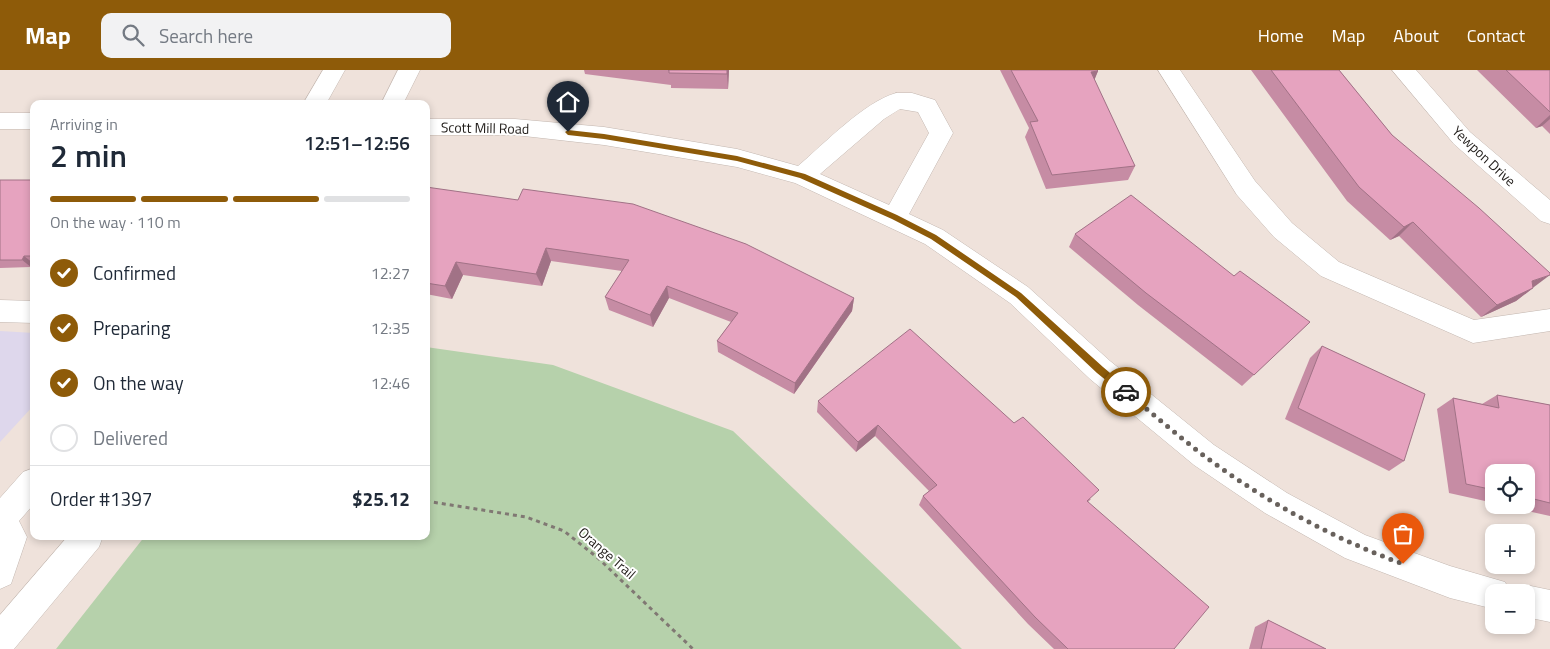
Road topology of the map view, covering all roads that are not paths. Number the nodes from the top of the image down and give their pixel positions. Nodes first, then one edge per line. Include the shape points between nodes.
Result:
1 (334, 70) edge
2 (410, 70) edge
3 (1169, 70) edge
4 (1403, 70) edge
5 (316, 100) edge
6 (394, 100) edge
7 (0, 121) edge
8 (30, 121) edge
9 (430, 127) edge
10 (802, 176) junction
11 (1550, 214) edge
12 (895, 217) junction
13 (0, 311) edge
14 (30, 312) edge
15 (1550, 320) edge
16 (30, 487) edge
17 (0, 521) edge
18 (85, 540) edge
19 (0, 573) edge
20 (1485, 590) edge
21 (1535, 602) edge
22 (1550, 606) edge
23 (0, 640) edge

1 - 5 street
2 - 6 street
3 - 15 street via 1246,188 1283,230 1330,269 1473,332
4 - 11 street, Yewpon Drive via 1462,138
7 - 8 street
9 - 10 street, Scott Mill Road via 514,127 604,136 737,158
10 - 12 street, Scott Mill Road
10 - 12 street via 896,101 912,101 927,106 941,133
12 - 20 street, Scott Mill Road via 934,237 1019,295 1100,370 1204,455 1276,503 1356,546 1450,582
13 - 14 street
16 - 17 street
17 - 19 street via 12,537
18 - 23 street
21 - 22 street

